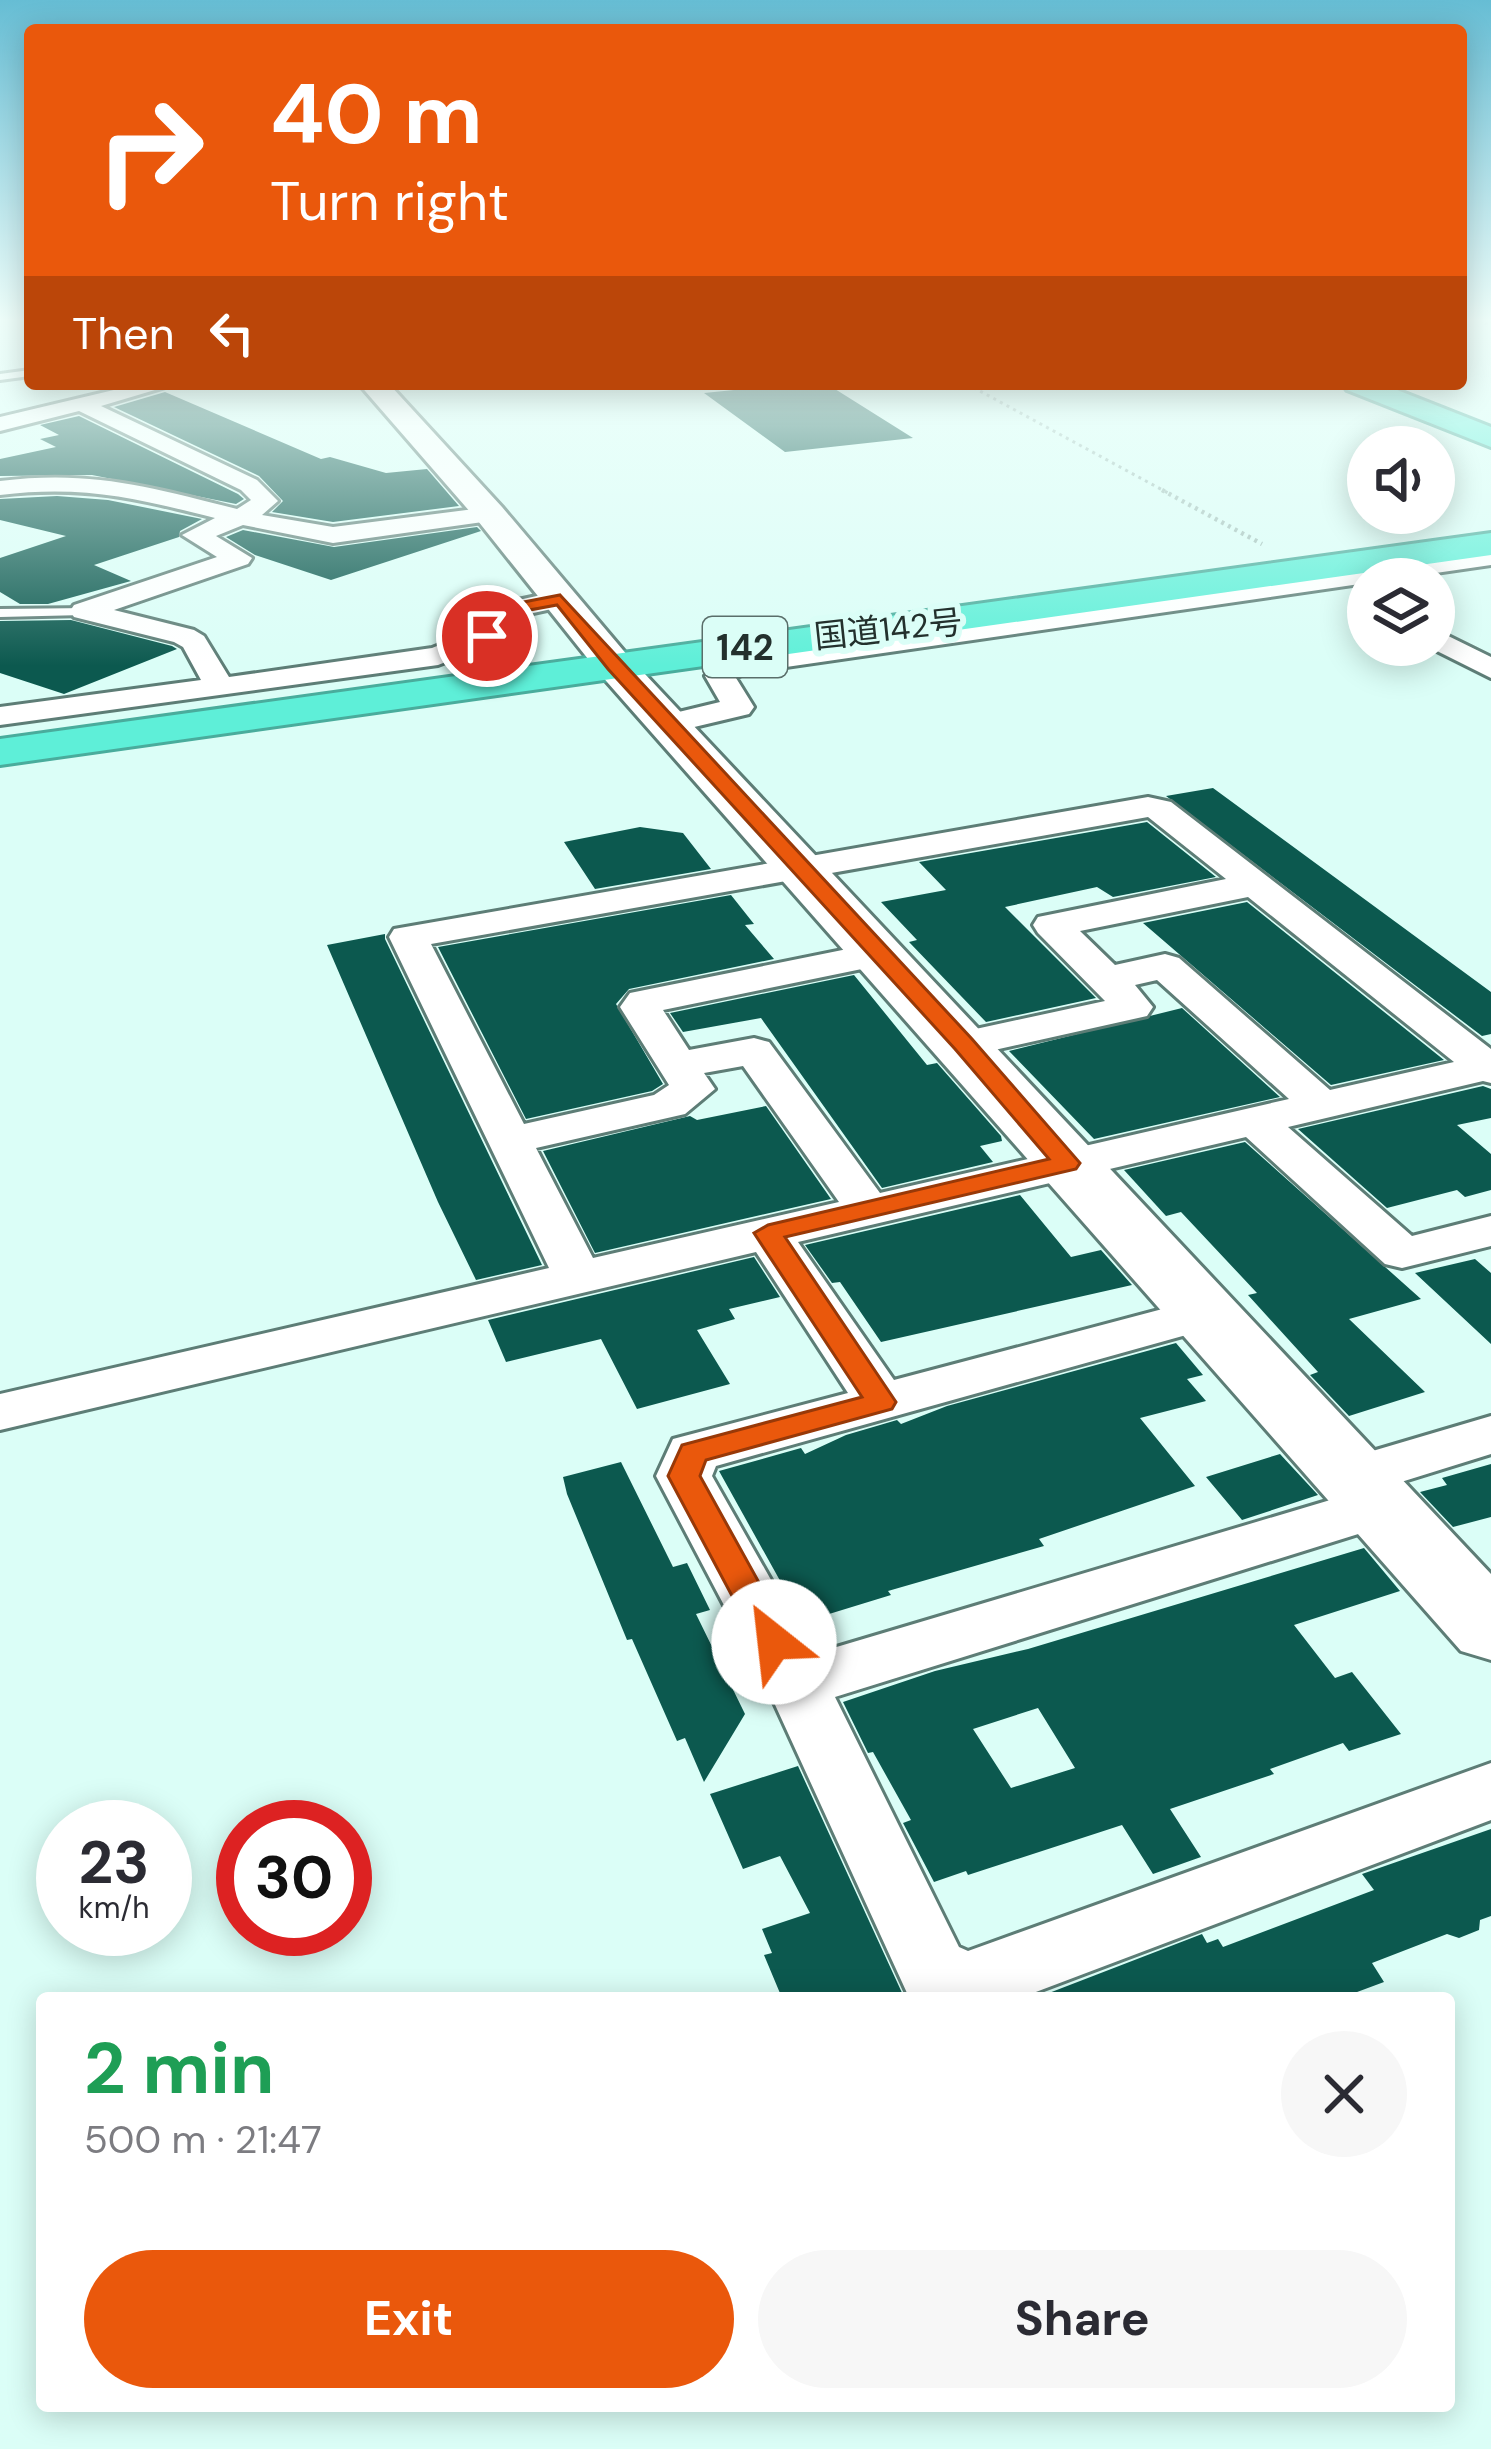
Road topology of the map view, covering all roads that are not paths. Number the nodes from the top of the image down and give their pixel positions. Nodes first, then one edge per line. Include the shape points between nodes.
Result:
1 (147, 437) edge
2 (421, 437) edge
3 (0, 488) edge
4 (490, 514) junction
5 (243, 516) junction
6 (1491, 530) edge
7 (1491, 544) edge
8 (1491, 557) edge
9 (1309, 570) junction
10 (1347, 591) edge
11 (560, 599) junction
12 (3, 608) edge
13 (84, 611) junction
14 (1455, 650) edge
15 (609, 659) junction
16 (1491, 670) edge
17 (220, 687) junction
18 (0, 716) edge
19 (669, 724) junction
20 (0, 735) edge
21 (0, 752) edge
22 (801, 866) junction
23 (1255, 885) junction
24 (881, 954) junction
25 (1106, 979) junction
26 (963, 1044) junction
27 (677, 1065) junction
28 (1490, 1068) edge
29 (1322, 1106) junction
30 (1256, 1122) junction
31 (512, 1140) junction
32 (1066, 1163) junction
33 (868, 1209) junction
34 (768, 1233) junction
35 (1486, 1238) edge
36 (577, 1275) junction
37 (1204, 1314) junction
38 (881, 1402) junction
39 (0, 1412) edge
40 (1491, 1435) edge
41 (1366, 1491) junction
42 (1491, 1628) edge
43 (797, 1684) junction
44 (1491, 1791) edge

1 - 5 street via 264,496
2 - 4 street
3 - 5 street via 59,481 122,488
4 - 5 street via 333,535
4 - 11 street
5 - 13 street via 195,535 239,558
6 - 9 highway, 国道142号 / 142
7 - 9 highway, 国道142号 / 142
8 - 9 street
9 - 10 street
9 - 15 highway, 国道142号 / 142 via 983,619
9 - 19 street via 736,665 720,676 738,707
11 - 15 street
11 - 17 street via 514,608 487,636 455,651
12 - 13 lane
13 - 17 street via 184,636
14 - 16 street
15 - 19 street
15 - 20 highway, 国道142号 / 142
15 - 21 highway, 国道142号 / 142
17 - 18 street
19 - 22 street
22 - 23 street via 1148,806
22 - 24 street
22 - 31 street via 408,937
23 - 25 street via 1052,926
23 - 28 street
24 - 26 street
24 - 27 street via 644,1002
25 - 26 street via 1132,1007
25 - 29 street via 1165,966
26 - 32 street
27 - 31 street via 693,1089 669,1105
27 - 33 street via 754,1052
28 - 29 street
29 - 30 street
30 - 32 street
30 - 35 street via 1402,1253
31 - 36 street
32 - 33 street
32 - 37 street
33 - 34 street
34 - 36 street
34 - 38 street
36 - 39 street
37 - 38 street
37 - 41 street
38 - 43 street via 693,1453 684,1476
40 - 41 street
41 - 42 street
41 - 43 street
43 - 44 street via 934,1970 964,1986

